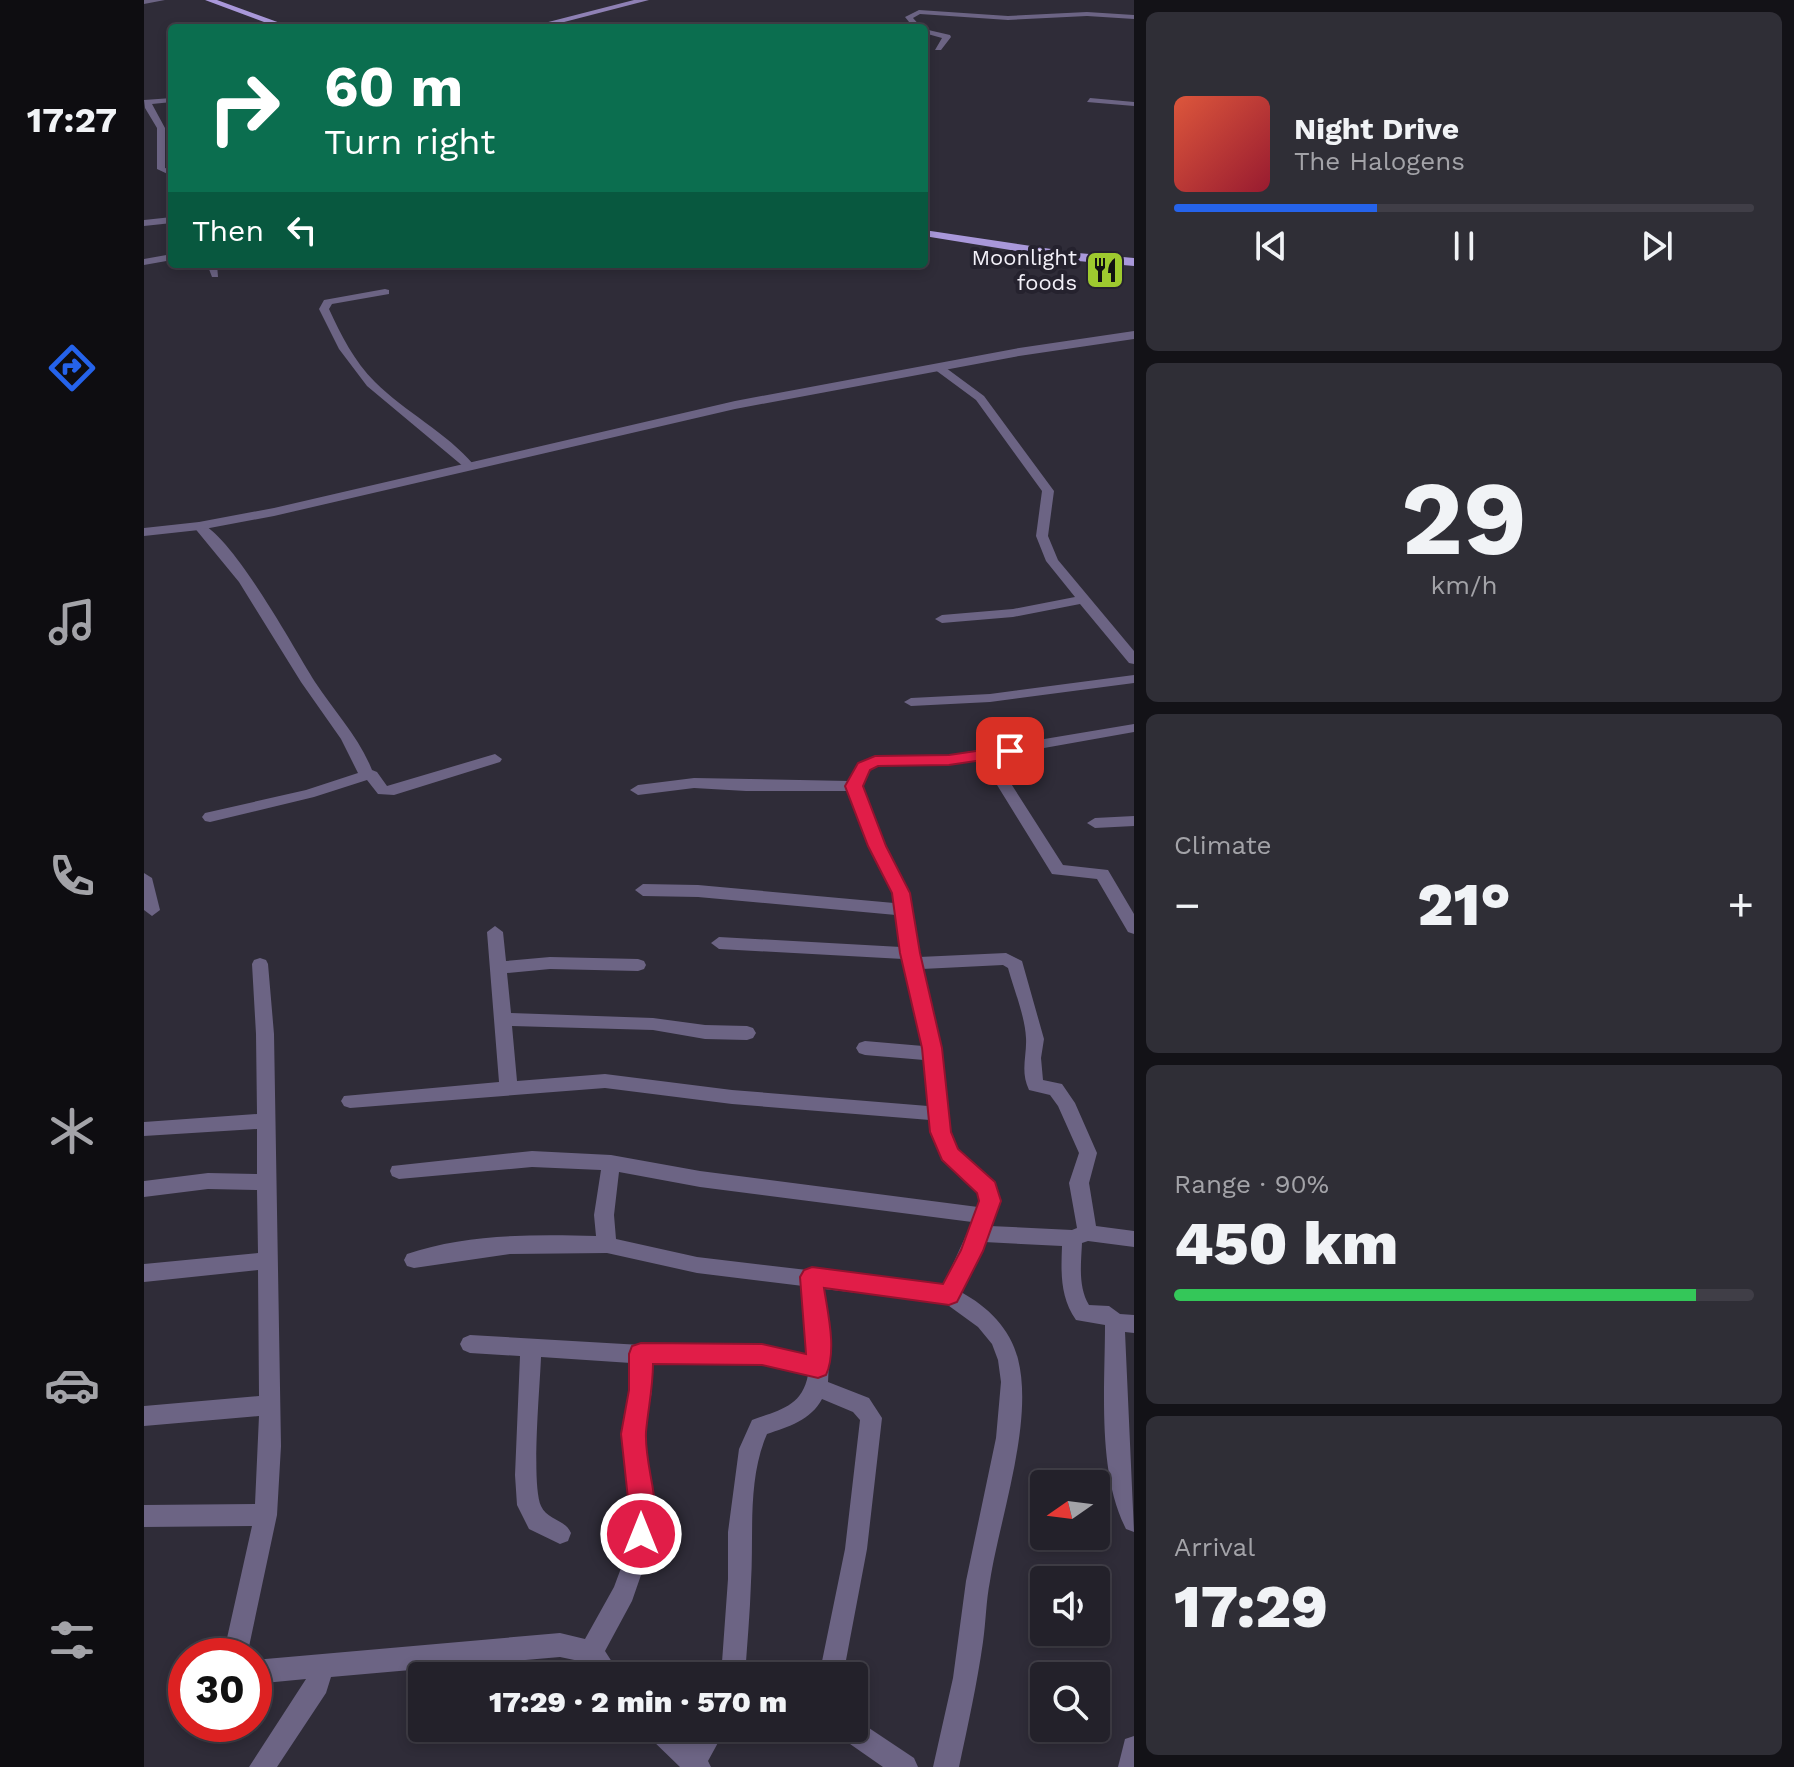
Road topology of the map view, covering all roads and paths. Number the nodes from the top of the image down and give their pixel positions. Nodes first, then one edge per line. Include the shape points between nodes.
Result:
1 (162, 0) edge
2 (212, 0) edge
3 (285, 0) edge
4 (645, 0) edge
5 (144, 2) edge
6 (304, 3) dead end
7 (1134, 17) edge
8 (278, 24) edge
9 (546, 24) edge
10 (915, 24) edge
11 (928, 32) edge
12 (938, 48) dead end
13 (168, 100) edge
14 (1090, 100) dead end
15 (146, 102) edge
16 (1134, 104) edge
17 (168, 172) edge
18 (168, 220) edge
19 (144, 223) edge
20 (928, 234) edge
21 (168, 258) edge
22 (144, 262) edge
23 (1134, 262) edge
24 (385, 292) dead end
25 (1134, 335) edge
26 (938, 367) junction
27 (468, 465) junction
28 (199, 526) junction
29 (144, 532) edge
30 (1084, 599) junction
31 (942, 619) dead end
32 (1134, 660) edge
33 (1134, 679) edge
34 (911, 702) dead end
35 (1134, 728) edge
36 (986, 755) junction
37 (495, 759) dead end
38 (366, 775) junction
39 (854, 786) junction
40 (638, 790) dead end
41 (210, 817) dead end
42 (1134, 821) edge
43 (1095, 823) dead end
44 (144, 878) edge
45 (643, 890) dead end
46 (152, 910) dead end
47 (904, 910) junction
48 (1134, 928) edge
49 (495, 932) dead end
50 (719, 943) dead end
51 (911, 958) junction
52 (260, 964) dead end
53 (638, 965) dead end
54 (497, 968) junction
55 (504, 1019) junction
56 (747, 1033) dead end
57 (865, 1048) dead end
58 (933, 1054) junction
59 (509, 1088) junction
60 (350, 1101) dead end
61 (938, 1114) junction
62 (265, 1121) junction
63 (144, 1129) edge
64 (611, 1163) junction
65 (399, 1171) dead end
66 (265, 1182) junction
67 (144, 1189) edge
68 (982, 1224) junction
69 (1080, 1235) junction
70 (1134, 1239) edge
71 (607, 1245) junction
72 (269, 1260) junction
73 (414, 1260) dead end
74 (144, 1273) edge
75 (812, 1277) junction
76 (949, 1295) junction
77 (1124, 1323) edge
78 (470, 1344) dead end
79 (531, 1346) junction
80 (641, 1354) junction
81 (817, 1377) junction
82 (269, 1405) junction
83 (144, 1416) edge
84 (266, 1515) junction
85 (144, 1516) edge
86 (1134, 1521) edge
87 (560, 1533) dead end
88 (239, 1638) edge
89 (591, 1652) junction
90 (598, 1662) edge
91 (734, 1662) edge
92 (834, 1662) edge
93 (322, 1668) junction
94 (272, 1671) edge
95 (868, 1741) edge
96 (672, 1742) edge
97 (707, 1742) edge
98 (1134, 1748) edge
99 (695, 1765) edge
100 (262, 1767) edge
101 (905, 1767) edge
102 (946, 1767) edge
103 (1131, 1767) edge

1 - 5 street
2 - 8 main road
3 - 6 street
4 - 9 main road
7 - 10 street via 919,12 909,17
11 - 12 street via 947,37
13 - 15 street
14 - 16 street
15 - 17 street via 158,116 161,169
18 - 19 street
20 - 23 main road
21 - 22 street
24 - 27 street via 328,302 324,309 337,340 371,383
25 - 26 street
26 - 27 street via 735,405
26 - 30 street via 980,398 1048,491 1042,536 1052,561
27 - 28 street
28 - 29 street
28 - 38 street via 225,550 355,748
30 - 31 street
30 - 32 street
33 - 34 street via 990,698
35 - 36 street
36 - 39 street via 875,761 864,767
36 - 48 street via 1058,870 1102,874
37 - 38 street via 394,790 383,791 372,775
38 - 41 street
39 - 40 street via 694,783
39 - 47 street
42 - 43 street
44 - 46 street
45 - 47 street
47 - 51 street
49 - 54 street
50 - 51 street
51 - 58 street
51 - 69 street via 1006,959 1016,965 1033,1026 1035,1085 1056,1089 1088,1153 1079,1183
52 - 62 street
53 - 54 street
54 - 55 street
55 - 56 street
55 - 59 street
57 - 58 street
58 - 61 street
59 - 60 street
59 - 61 street via 605,1081
61 - 68 street via 950,1154 987,1188 990,1201
62 - 63 street
62 - 66 street
64 - 65 street via 521,1160
64 - 68 street
64 - 71 street via 604,1215
66 - 67 street via 208,1181
66 - 72 street
68 - 69 street
68 - 76 street
69 - 70 street
69 - 77 street via 1072,1290 1077,1307 1083,1314 1109,1315
71 - 73 street via 549,1242 465,1248
71 - 75 street via 697,1265
72 - 74 street
72 - 82 street
75 - 76 street
75 - 81 street
76 - 102 street via 985,1317 999,1337 1009,1361 1011,1394 965,1682
77 - 86 street via 1119,1462 1125,1504
78 - 79 street
79 - 80 street
79 - 87 street via 528,1505 537,1521
80 - 81 street via 762,1354
80 - 89 street via 634,1434 643,1517 638,1552 624,1593
81 - 91 street via 811,1400 790,1416 760,1427 750,1449 739,1532
81 - 92 street via 861,1405 871,1418 856,1549
82 - 83 street
82 - 84 street
84 - 85 street
84 - 88 street
89 - 90 street
89 - 93 street via 529,1645
93 - 94 street
93 - 100 street via 317,1684
95 - 101 street
96 - 99 street
97 - 99 street
98 - 103 street

